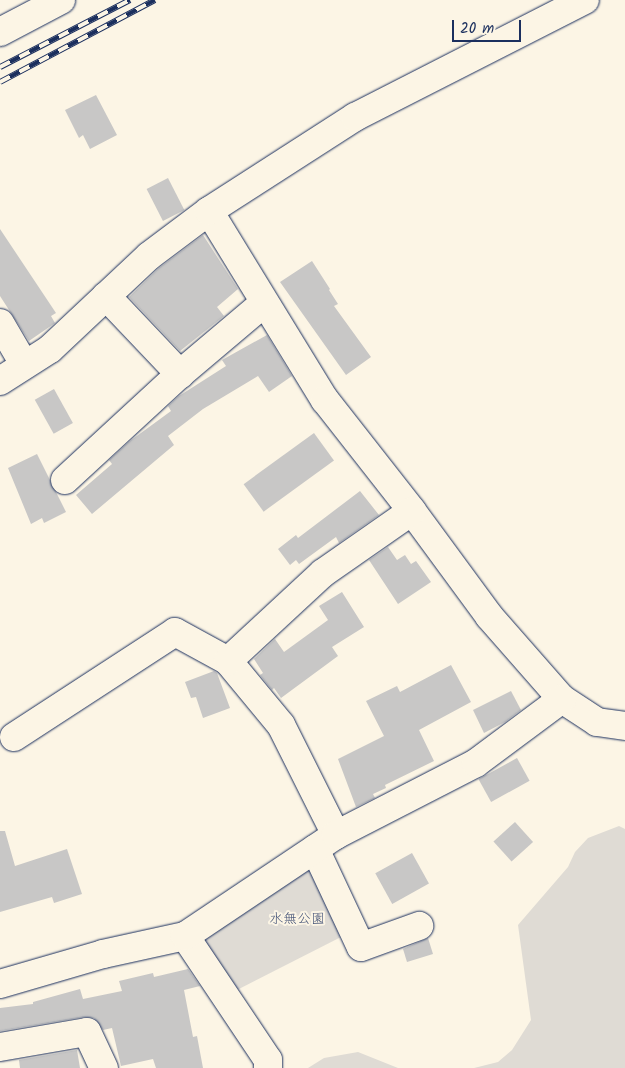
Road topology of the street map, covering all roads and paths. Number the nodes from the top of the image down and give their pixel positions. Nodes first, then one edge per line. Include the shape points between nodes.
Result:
1 (62, 0) edge
2 (585, 0) edge
3 (0, 32) edge
4 (209, 211) junction
5 (106, 296) junction
6 (264, 303) junction
7 (0, 323) edge
8 (24, 364) junction
9 (180, 374) junction
10 (0, 381) edge
11 (65, 480) dead end
12 (412, 510) junction
13 (228, 661) junction
14 (562, 699) junction
15 (625, 726) edge
16 (14, 737) dead end
17 (326, 842) junction
18 (419, 926) dead end
19 (184, 936) junction
20 (0, 984) edge
21 (0, 1047) edge
22 (268, 1064) edge
23 (104, 1068) edge

1 - 3 street
2 - 4 street via 355,117
4 - 5 street via 149,256
4 - 6 street
5 - 8 street via 50,349
5 - 9 street
6 - 9 street
6 - 12 street via 325,400
7 - 8 street
8 - 10 street
9 - 11 street
12 - 13 street via 323,573
12 - 14 street via 489,616
13 - 16 street via 175,632
13 - 17 street via 281,725
14 - 15 street via 597,722
14 - 17 street via 476,763
17 - 18 street via 362,947
17 - 19 street
19 - 20 street via 103,954
19 - 22 street
21 - 23 street via 87,1032

